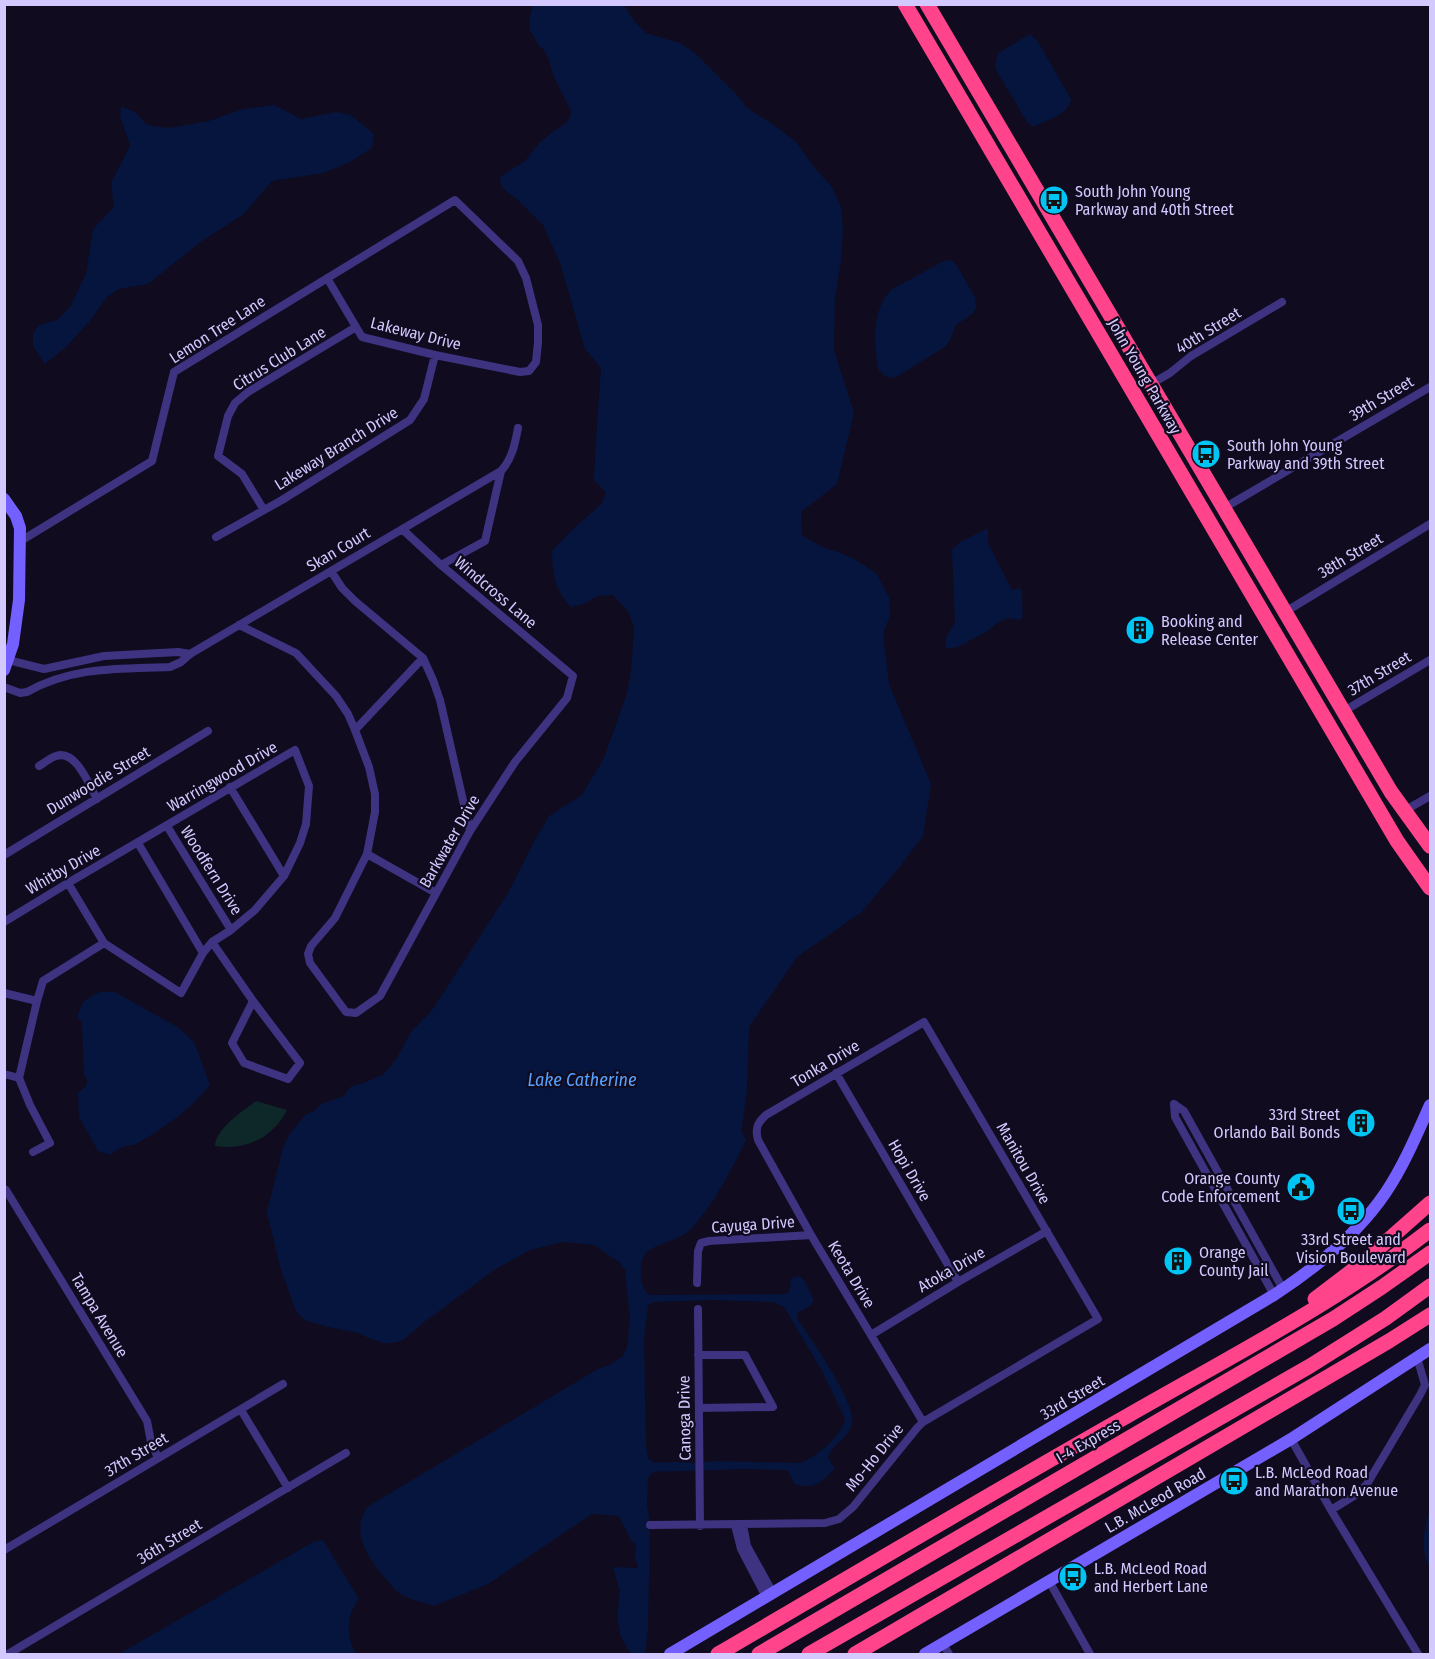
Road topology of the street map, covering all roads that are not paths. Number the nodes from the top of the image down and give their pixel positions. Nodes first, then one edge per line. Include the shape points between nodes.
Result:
1 (905, 4) edge
2 (927, 4) edge
3 (327, 278) junction
4 (1282, 302) dead end
5 (356, 327) junction
6 (435, 355) junction
7 (529, 372) joint
8 (1150, 384) junction
9 (1429, 391) edge
10 (518, 428) dead end
11 (501, 471) junction
12 (1182, 474) junction
13 (4, 500) edge
14 (1224, 508) junction
15 (264, 510) junction
16 (1431, 524) edge
17 (402, 529) junction
18 (216, 537) dead end
19 (20, 542) junction
20 (441, 565) junction
21 (331, 571) junction
22 (1285, 612) junction
23 (239, 625) junction
24 (190, 654) junction
25 (423, 658) junction
26 (1431, 660) edge
27 (6, 665) edge
28 (573, 676) joint
29 (4, 687) edge
30 (1310, 691) junction
31 (1344, 711) junction
32 (355, 730) junction
33 (207, 731) dead end
34 (39, 766) dead end
35 (230, 787) junction
36 (1431, 796) edge
37 (97, 799) junction
38 (1404, 812) junction
39 (167, 826) junction
40 (470, 831) junction
41 (138, 843) junction
42 (1431, 846) edge
43 (367, 854) junction
44 (4, 855) edge
45 (284, 876) junction
46 (68, 883) junction
47 (1431, 888) edge
48 (436, 893) junction
49 (4, 922) edge
50 (231, 930) junction
51 (212, 942) junction
52 (104, 943) junction
53 (202, 953) junction
54 (4, 993) edge
55 (38, 1001) junction
56 (253, 1001) junction
57 (924, 1022) joint
58 (836, 1073) junction
59 (4, 1074) edge
60 (19, 1078) junction
61 (1431, 1105) edge
62 (758, 1140) joint
63 (33, 1152) dead end
64 (6, 1191) dead end
65 (1431, 1203) edge
66 (1431, 1230) edge
67 (1047, 1231) junction
68 (811, 1235) junction
69 (1431, 1253) edge
70 (697, 1282) dead end
71 (958, 1282) junction
72 (1431, 1286) edge
73 (1279, 1292) junction
74 (698, 1309) dead end
75 (1431, 1315) edge
76 (1098, 1319) joint
77 (871, 1335) junction
78 (1431, 1349) edge
79 (698, 1355) junction
80 (1236, 1355) junction
81 (1417, 1357) junction
82 (283, 1384) dead end
83 (699, 1408) junction
84 (242, 1410) junction
85 (923, 1422) junction
86 (1291, 1439) junction
87 (346, 1454) dead end
88 (158, 1458) junction
89 (288, 1488) junction
90 (1331, 1510) junction
91 (739, 1525) junction
92 (650, 1526) dead end
93 (700, 1526) junction
94 (6, 1545) edge
95 (1049, 1581) junction
96 (770, 1595) junction
97 (946, 1649) edge
98 (8, 1654) edge
99 (670, 1654) edge
100 (718, 1654) edge
101 (759, 1654) edge
102 (809, 1654) edge
103 (855, 1654) edge
104 (925, 1654) edge
105 (1090, 1654) edge
106 (1418, 1654) edge

1 - 12 highway, John Young Parkway
2 - 8 highway, John Young Parkway
3 - 5 street, Lakeway Drive
3 - 7 street, Lemon Tree Lane via 455,200 518,261 526,279 538,326 536,362
3 - 19 street, Lemon Tree Lane via 174,372 152,461
4 - 8 street, 40th Street
5 - 6 street, Lakeway Drive via 362,337
5 - 15 street, Citrus Club Lane via 248,392 228,416 218,456 242,474
6 - 7 street, Lakeway Drive
6 - 15 street, Lakeway Branch Drive via 424,399 410,420
8 - 14 highway, John Young Parkway
9 - 14 street, 39th Street
10 - 11 street via 514,447
11 - 17 street, Skan Court
11 - 20 street via 485,541
12 - 14 highway
12 - 30 highway, John Young Parkway
13 - 19 street via 16,516
14 - 22 highway, John Young Parkway
15 - 18 street, Lakeway Branch Drive
16 - 22 street, 38th Street
17 - 20 street, Windcross Lane
17 - 21 street, Skan Court
19 - 27 street via 19,600
20 - 28 street, Windcross Lane
21 - 23 street, Skan Court
21 - 25 street via 355,601
22 - 31 highway, John Young Parkway
23 - 24 street, Skan Court
23 - 32 street via 296,653 336,696
24 - 27 street via 104,656 44,669
24 - 29 street, Skan Court via 170,667 74,673 20,693
25 - 32 street
25 - 40 street via 440,700
26 - 31 street, 37th Street
28 - 40 street, Barkwater Drive via 567,698 515,762
30 - 31 highway
30 - 47 highway, John Young Parkway via 1397,841
31 - 38 highway, John Young Parkway
32 - 43 street via 375,795
33 - 37 street, Dunwoodie Street
34 - 37 street via 57,755 68,756 77,763
35 - 39 street, Warringwood Drive
35 - 45 street
35 - 45 street, Warringwood Drive via 295,750 309,786 306,824
36 - 38 street
37 - 44 street, Dunwoodie Street
38 - 42 highway, John Young Parkway
39 - 41 street, Warringwood Drive
39 - 50 street, Woodfern Drive
40 - 48 street, Barkwater Drive
41 - 46 street, Whitby Drive
41 - 53 street
43 - 48 street
43 - 48 street, Barkwater Drive via 335,918 308,954 310,963 346,1012 356,1013 380,996
45 - 50 street, Warringwood Drive via 255,910
46 - 49 street, Whitby Drive
46 - 52 street
50 - 51 street, Warringwood Drive
51 - 53 street, Warringwood Drive
51 - 56 street
52 - 53 street, Warringwood Drive via 181,993
52 - 55 street via 43,981
54 - 55 street
55 - 60 street
56 - 56 street via 300,1063 288,1079 244,1063 232,1043
57 - 58 street, Tonka Drive
57 - 67 street, Manitou Drive
58 - 62 street, Tonka Drive via 765,1115 756,1127
58 - 71 street, Hopi Drive
59 - 60 street
60 - 63 street via 50,1143
61 - 73 street, 33rd Street via 1403,1163 1377,1204 1330,1254
62 - 68 street, Keota Drive
64 - 88 street, Tampa Avenue via 147,1421
65 - 80 highway via 1361,1264
66 - 80 highway via 1352,1287
67 - 71 street, Atoka Drive
67 - 76 street, Manitou Drive
68 - 70 street, Cayuga Drive via 701,1243
68 - 77 street, Keota Drive
69 - 101 highway, I-4 Express via 1333,1319
71 - 77 street, Atoka Drive
72 - 102 highway via 1310,1366
73 - 73 street via 1184,1111 1174,1104 1174,1117
73 - 96 street, 33rd Street
74 - 79 street, Canoga Drive
75 - 103 highway
76 - 85 street, Mo-Ho Drive
77 - 85 street, Keota Drive
78 - 81 street, L.B. McLeod Road
79 - 83 street, Canoga Drive
79 - 83 street via 745,1355 773,1407
80 - 100 highway
81 - 86 street, L.B. McLeod Road
81 - 90 street via 1425,1385 1420,1395 1366,1484
82 - 84 street, 37th Street
83 - 93 street, Canoga Drive
84 - 88 street, 37th Street
84 - 89 street
85 - 91 street, Mo-Ho Drive via 839,1519 825,1523
86 - 90 street
86 - 95 street, L.B. McLeod Road
87 - 89 street, 36th Street
88 - 94 street, 37th Street
89 - 98 street, 36th Street
90 - 106 street
91 - 93 street, Mo-Ho Drive
91 - 96 street
92 - 93 street, Mo-Ho Drive
95 - 97 street, L.B. McLeod Road
95 - 105 street
96 - 99 street, 33rd Street
97 - 104 street, L.B. McLeod Road

